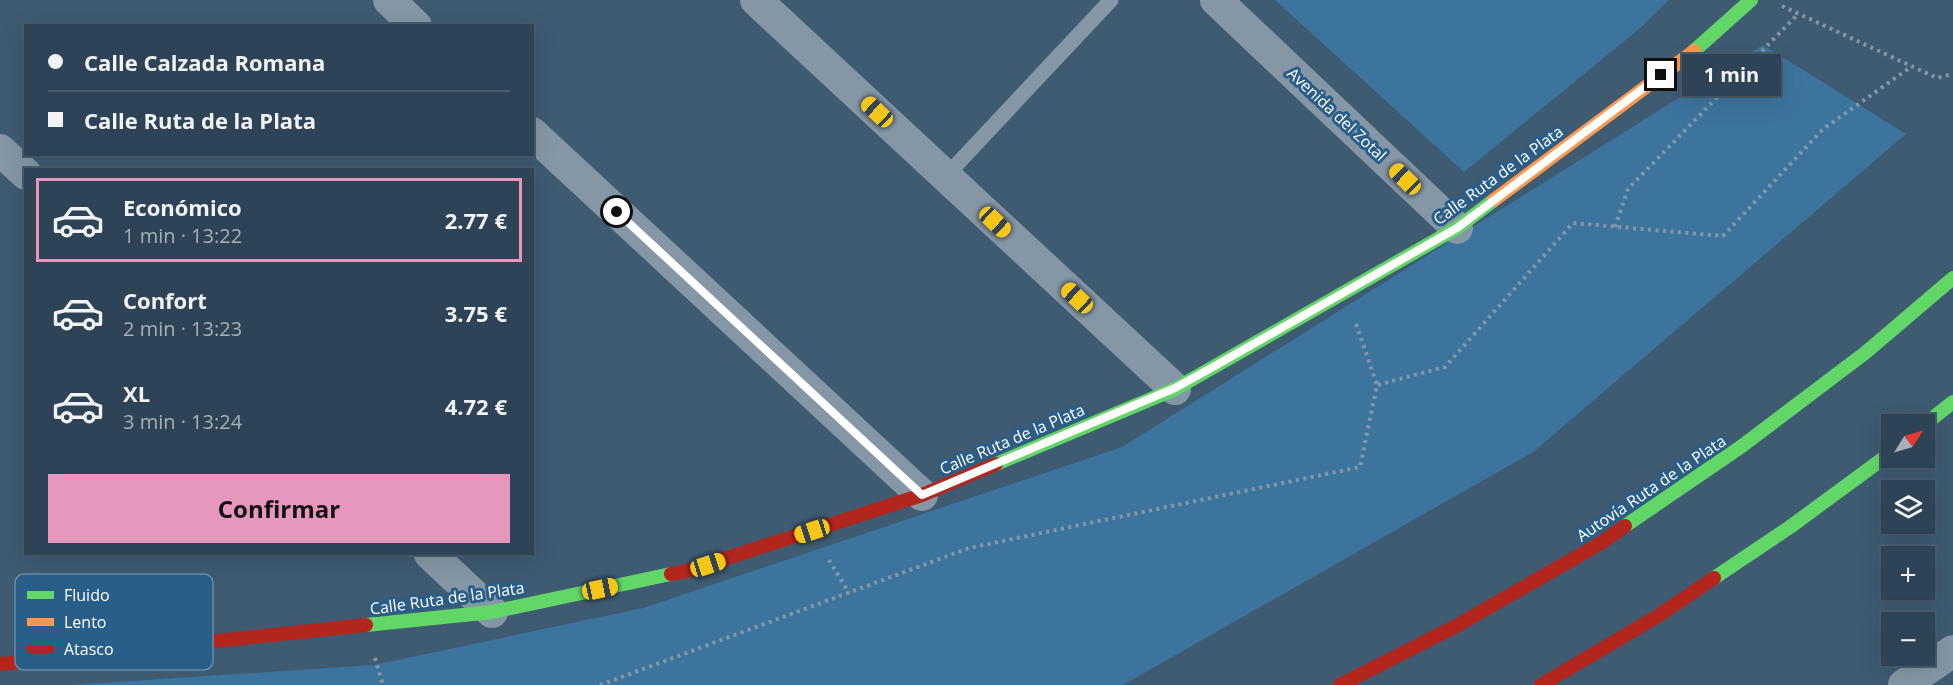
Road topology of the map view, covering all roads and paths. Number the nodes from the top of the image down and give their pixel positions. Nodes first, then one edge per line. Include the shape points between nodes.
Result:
1 (389, 0) edge
2 (756, 0) edge
3 (1111, 0) edge
4 (1216, 0) edge
5 (1751, 0) edge
6 (1779, 4) dead end
7 (1798, 14) junction
8 (414, 24) edge
9 (1911, 67) junction
10 (1953, 74) edge
11 (534, 136) edge
12 (0, 150) edge
13 (24, 172) edge
14 (946, 176) junction
15 (1615, 226) junction
16 (1457, 228) junction
17 (1953, 278) edge
18 (1345, 292) junction
19 (1377, 385) junction
20 (1175, 388) junction
21 (1953, 402) edge
22 (1935, 416) edge
23 (1881, 460) edge
24 (922, 495) junction
25 (431, 555) edge
26 (492, 612) junction
27 (213, 641) edge
28 (1953, 651) edge
29 (15, 662) edge
30 (0, 664) edge
31 (600, 685) edge
32 (1340, 685) edge
33 (1540, 685) edge
34 (1904, 685) edge

1 - 8 street
2 - 14 street
3 - 14 lane
4 - 16 street, Avenida del Zotal
5 - 16 main road, Calle Ruta de la Plata via 1698,48
6 - 7 path
7 - 9 path
7 - 15 path via 1628,189
9 - 10 path via 1937,78
9 - 15 path via 1823,129 1722,236
11 - 24 street
12 - 13 street
14 - 20 street
15 - 19 path via 1573,223 1445,367
16 - 18 main road, Calle Ruta de la Plata
17 - 32 main road, Autovía Ruta de la Plata via 1865,354 1742,446 1600,543 1458,625
18 - 19 path
18 - 20 main road, Calle Ruta de la Plata
19 - 31 path via 1360,467 969,548
20 - 24 main road, Calle Ruta de la Plata
21 - 22 main road
23 - 33 main road via 1658,616
24 - 26 main road, Calle Ruta de la Plata via 687,571
25 - 26 street
26 - 27 main road, Calle Ruta de la Plata
28 - 34 street
29 - 30 main road, Calle Ruta de la Plata

